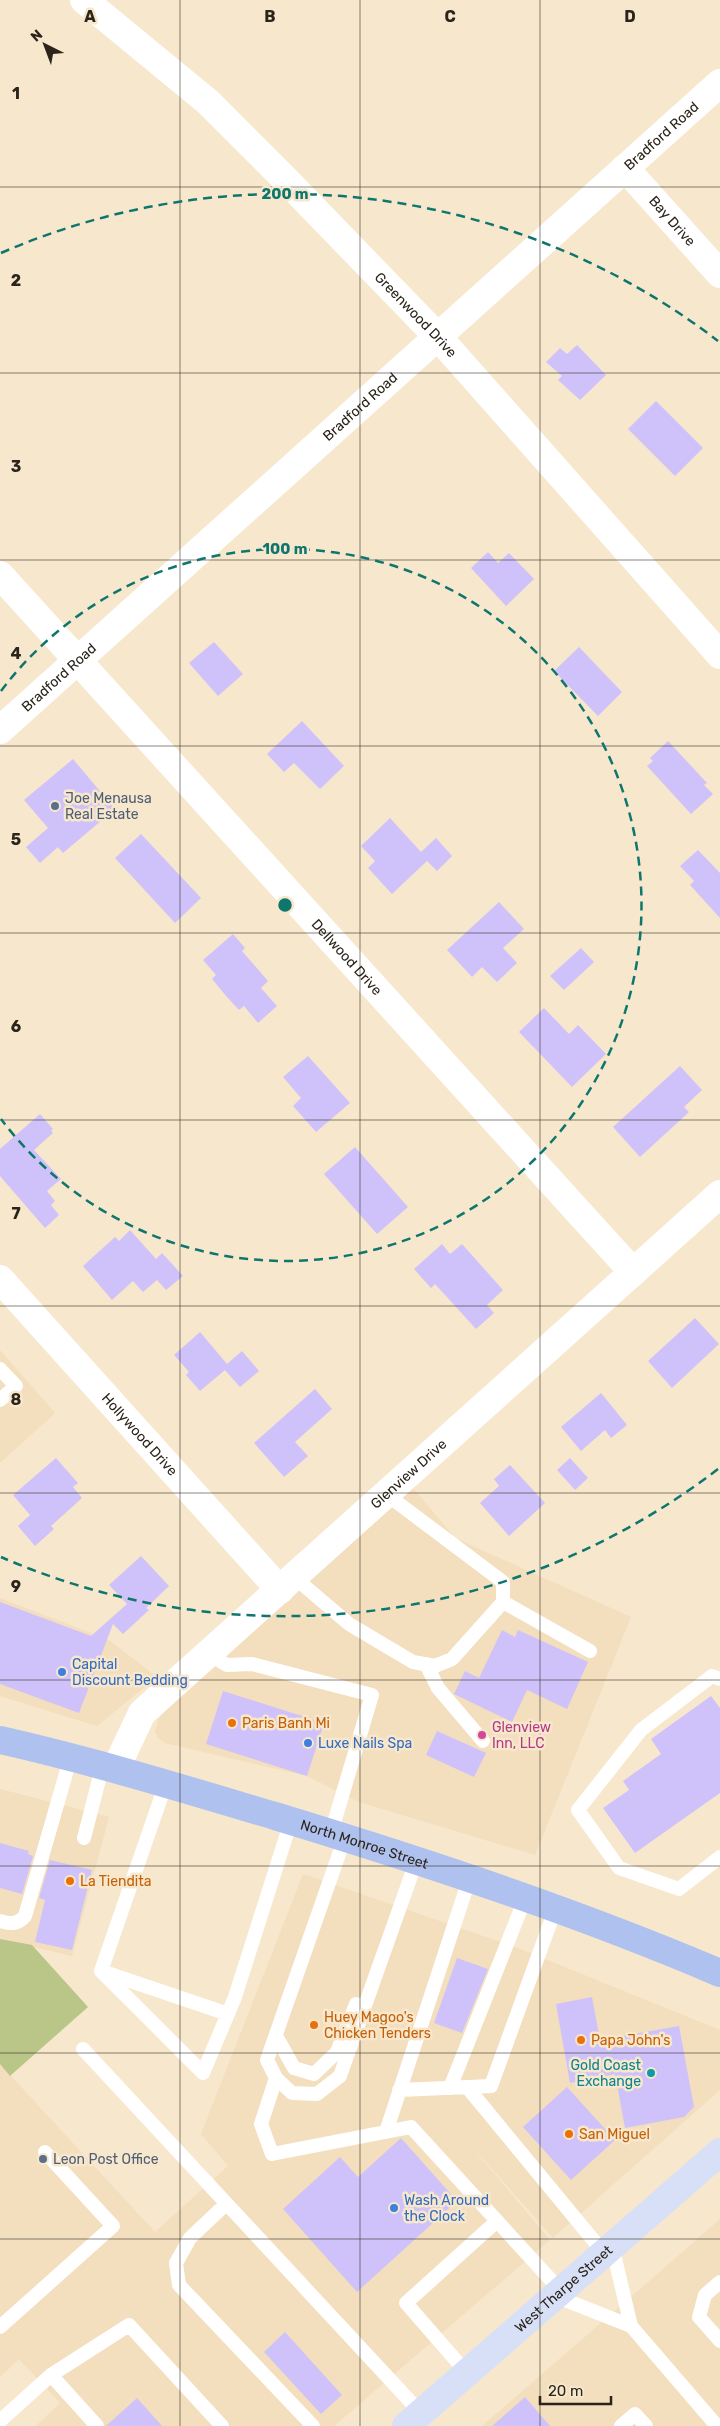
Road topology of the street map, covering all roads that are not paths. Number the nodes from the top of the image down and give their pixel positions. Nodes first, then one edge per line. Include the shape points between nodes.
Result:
1 (84, 0) edge
2 (720, 83) edge
3 (624, 168) junction
4 (720, 274) edge
5 (439, 338) junction
6 (0, 574) edge
7 (720, 655) edge
8 (78, 660) junction
9 (0, 730) edge
10 (720, 1194) edge
11 (633, 1272) junction
12 (0, 1279) edge
13 (0, 1368) edge
14 (0, 1400) edge
15 (386, 1494) junction
16 (287, 1583) junction
17 (503, 1602) junction
18 (590, 1651) dead end
19 (208, 1654) junction
20 (426, 1664) junction
21 (720, 1679) edge
22 (0, 1740) edge
23 (483, 1741) dead end
24 (71, 1756) junction
25 (109, 1766) junction
26 (166, 1783) junction
27 (291, 1821) junction
28 (338, 1835) junction
29 (84, 1838) dead end
30 (720, 1857) edge
31 (417, 1859) junction
32 (470, 1877) junction
33 (526, 1896) junction
34 (556, 1907) junction
35 (0, 1921) edge
36 (389, 1940) junction
37 (101, 1971) junction
38 (720, 1973) edge
39 (228, 2014) junction
40 (276, 2036) junction
41 (83, 2049) dead end
42 (276, 2078) junction
43 (467, 2087) junction
44 (450, 2088) junction
45 (399, 2090) junction
46 (386, 2132) junction
47 (46, 2152) dead end
48 (720, 2152) edge
49 (226, 2204) junction
50 (497, 2221) junction
51 (608, 2250) junction
52 (720, 2282) edge
53 (558, 2294) junction
54 (630, 2326) junction
55 (0, 2327) edge
56 (720, 2341) edge
57 (466, 2373) junction
58 (51, 2375) junction
59 (413, 2420) edge
60 (0, 2421) edge
61 (97, 2426) edge
62 (222, 2426) edge
63 (313, 2426) edge
64 (621, 2426) edge
65 (646, 2426) edge
66 (717, 2426) edge

1 - 5 street, Greenwood Drive via 208,102
2 - 3 street, Bradford Road
3 - 4 street, Bay Drive
3 - 5 street, Bradford Road
5 - 7 street, Greenwood Drive
5 - 8 street, Bradford Road
6 - 8 street, Dellwood Drive
8 - 9 street, Bradford Road
8 - 11 street, Dellwood Drive
10 - 11 street, Glenview Drive
11 - 15 street, Glenview Drive
12 - 16 street, Hollywood Drive
13 - 14 lane via 16,1386
15 - 16 street, Glenview Drive
15 - 17 lane via 504,1582
16 - 19 street, Glenview Drive
16 - 20 lane via 413,1662
17 - 18 lane
17 - 20 lane via 452,1659 435,1666
19 - 25 street, Glenview Drive via 142,1713
19 - 28 lane via 227,1665 252,1664 372,1695
20 - 23 lane via 438,1688
21 - 30 lane via 712,1676 640,1730 578,1810 619,1868 679,1889
22 - 24 main road, North Monroe Street
24 - 25 main road, North Monroe Street
24 - 35 lane via 25,1916 11,1924
25 - 26 main road, North Monroe Street
25 - 29 lane
26 - 27 main road, North Monroe Street
26 - 37 lane
27 - 28 main road, North Monroe Street
27 - 39 lane
28 - 31 main road, North Monroe Street
28 - 40 lane
31 - 32 main road, North Monroe Street
31 - 36 lane
32 - 33 main road, North Monroe Street
32 - 45 lane
33 - 34 main road, North Monroe Street
33 - 44 lane
34 - 38 main road, North Monroe Street
34 - 43 lane via 492,2086
36 - 40 lane via 374,1957 337,2052 314,2074 294,2068
36 - 42 lane via 340,2076 317,2094 292,2093
37 - 39 lane
37 - 39 lane via 203,2073
40 - 42 lane via 267,2060
41 - 49 lane
42 - 46 lane via 261,2124 272,2154
43 - 44 lane
43 - 51 lane
44 - 45 lane
45 - 46 lane
46 - 50 lane via 411,2127
47 - 55 lane via 113,2226
48 - 51 main road, West Tharpe Street
49 - 59 lane
49 - 63 lane via 190,2238 176,2262 179,2285
50 - 53 lane
50 - 57 lane via 406,2303
51 - 53 main road, West Tharpe Street
51 - 54 lane
52 - 56 lane via 705,2295 699,2317
53 - 54 lane
53 - 57 main road, West Tharpe Street
54 - 66 lane
57 - 59 main road, West Tharpe Street
58 - 60 lane
58 - 61 lane
58 - 62 lane via 128,2325
64 - 65 lane via 635,2414

